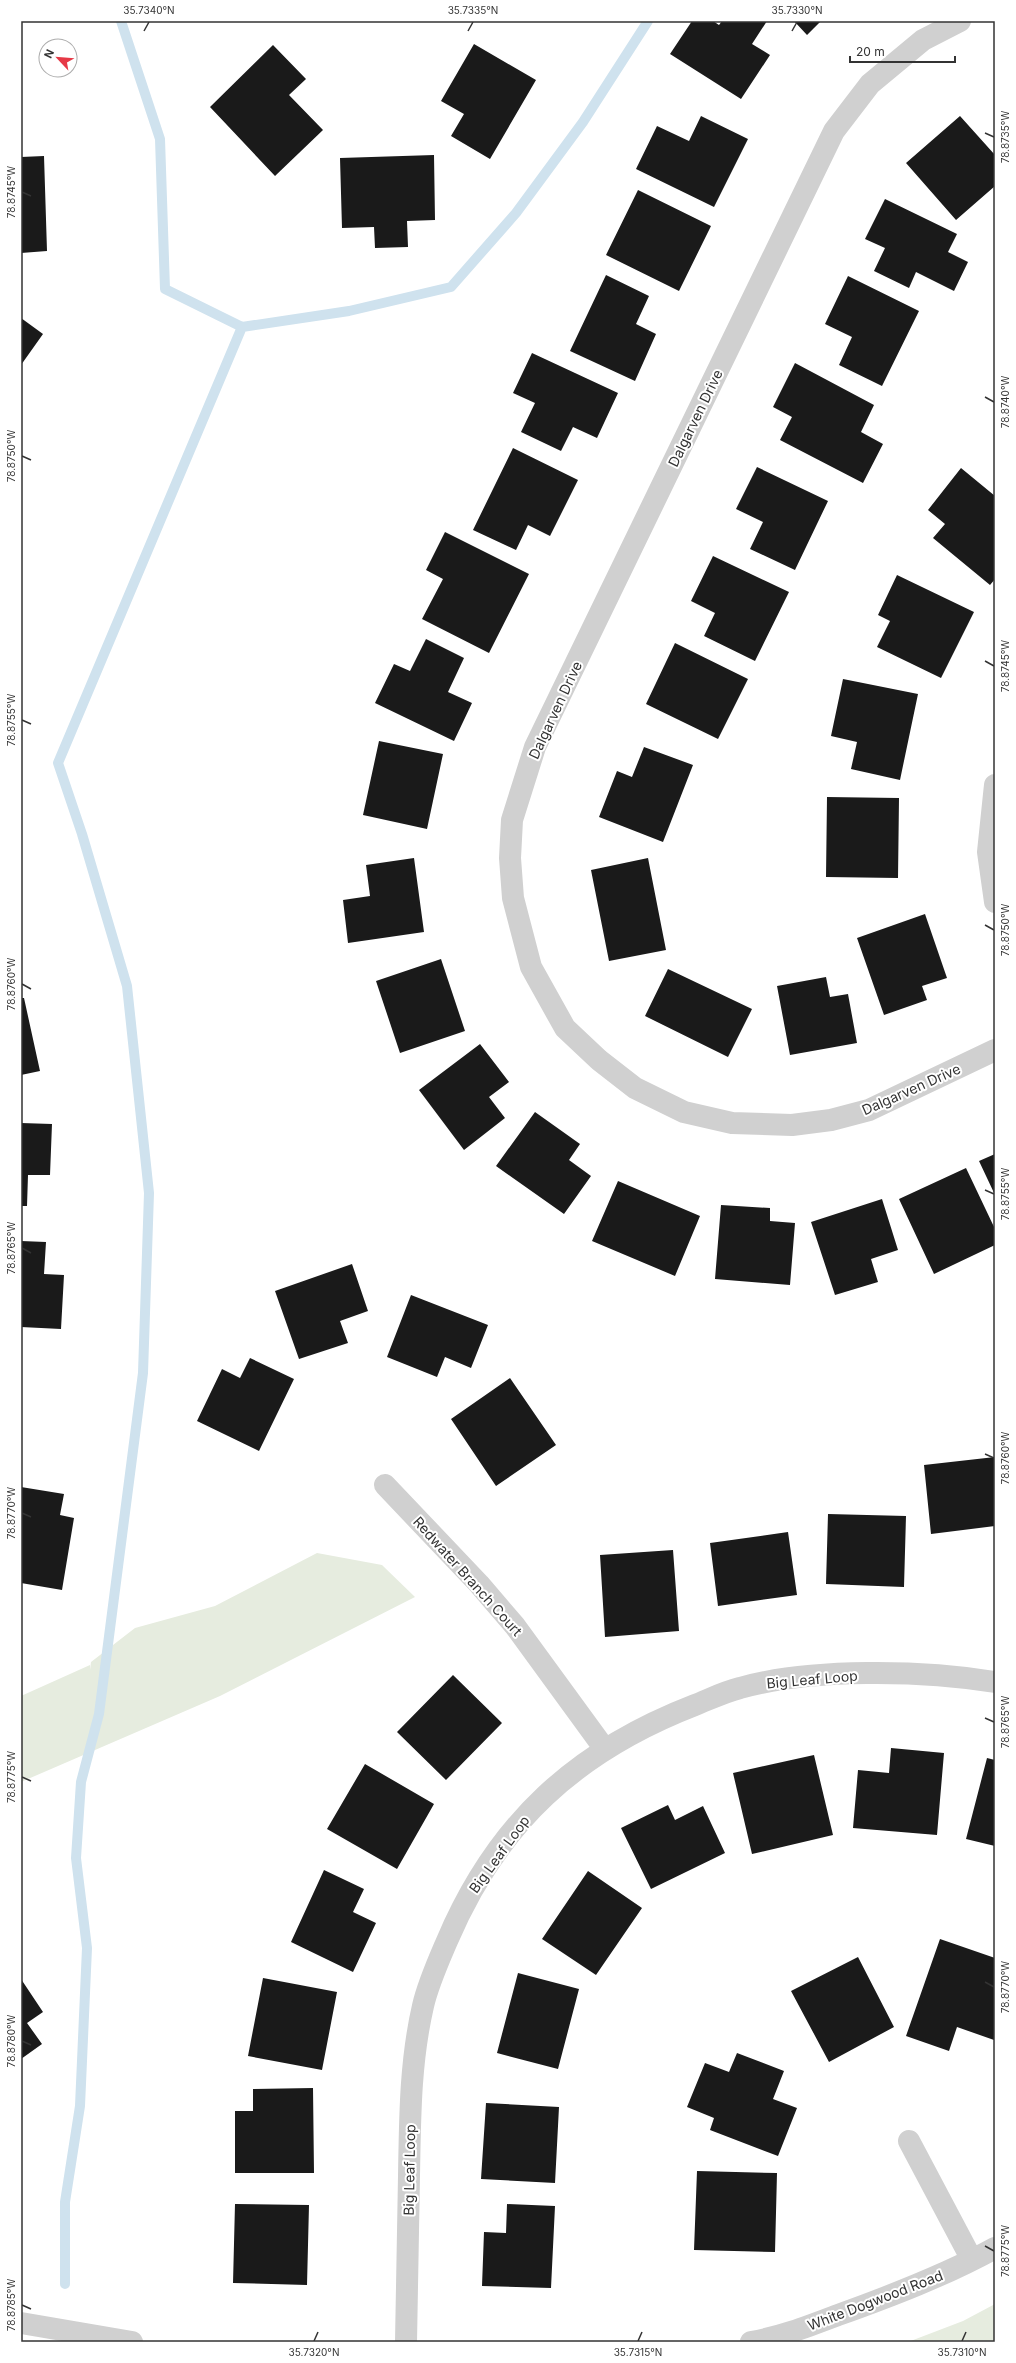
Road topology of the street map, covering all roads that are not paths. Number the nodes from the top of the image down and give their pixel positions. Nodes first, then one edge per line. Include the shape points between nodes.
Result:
1 (960, 21) edge
2 (995, 785) edge
3 (995, 902) edge
4 (995, 1050) edge
5 (385, 1485) dead end
6 (995, 1682) edge
7 (604, 1748) junction
8 (909, 2141) dead end
9 (995, 2248) edge
10 (972, 2260) junction
11 (21, 2323) edge
12 (775, 2340) edge
13 (132, 2342) edge
14 (406, 2342) edge
15 (751, 2342) edge

1 - 4 street, Dalgarven Drive via 923,40 870,84 834,131 535,747 512,820 510,858 513,898 531,967 565,1028 599,1060 635,1088 684,1112 732,1123 792,1125 831,1120 869,1110
2 - 3 street via 988,852
5 - 7 street, Redwater Branch Court via 479,1584 515,1626
6 - 7 street, Big Leaf Loop via 934,1676 866,1674 790,1678 740,1688 657,1720
7 - 14 street, Big Leaf Loop via 568,1775 531,1809 506,1839 466,1900 436,1964 415,2046 410,2098
8 - 10 street
9 - 10 street, White Dogwood Road
10 - 12 street, White Dogwood Road via 880,2300
11 - 13 street
12 - 15 street, White Dogwood Road

